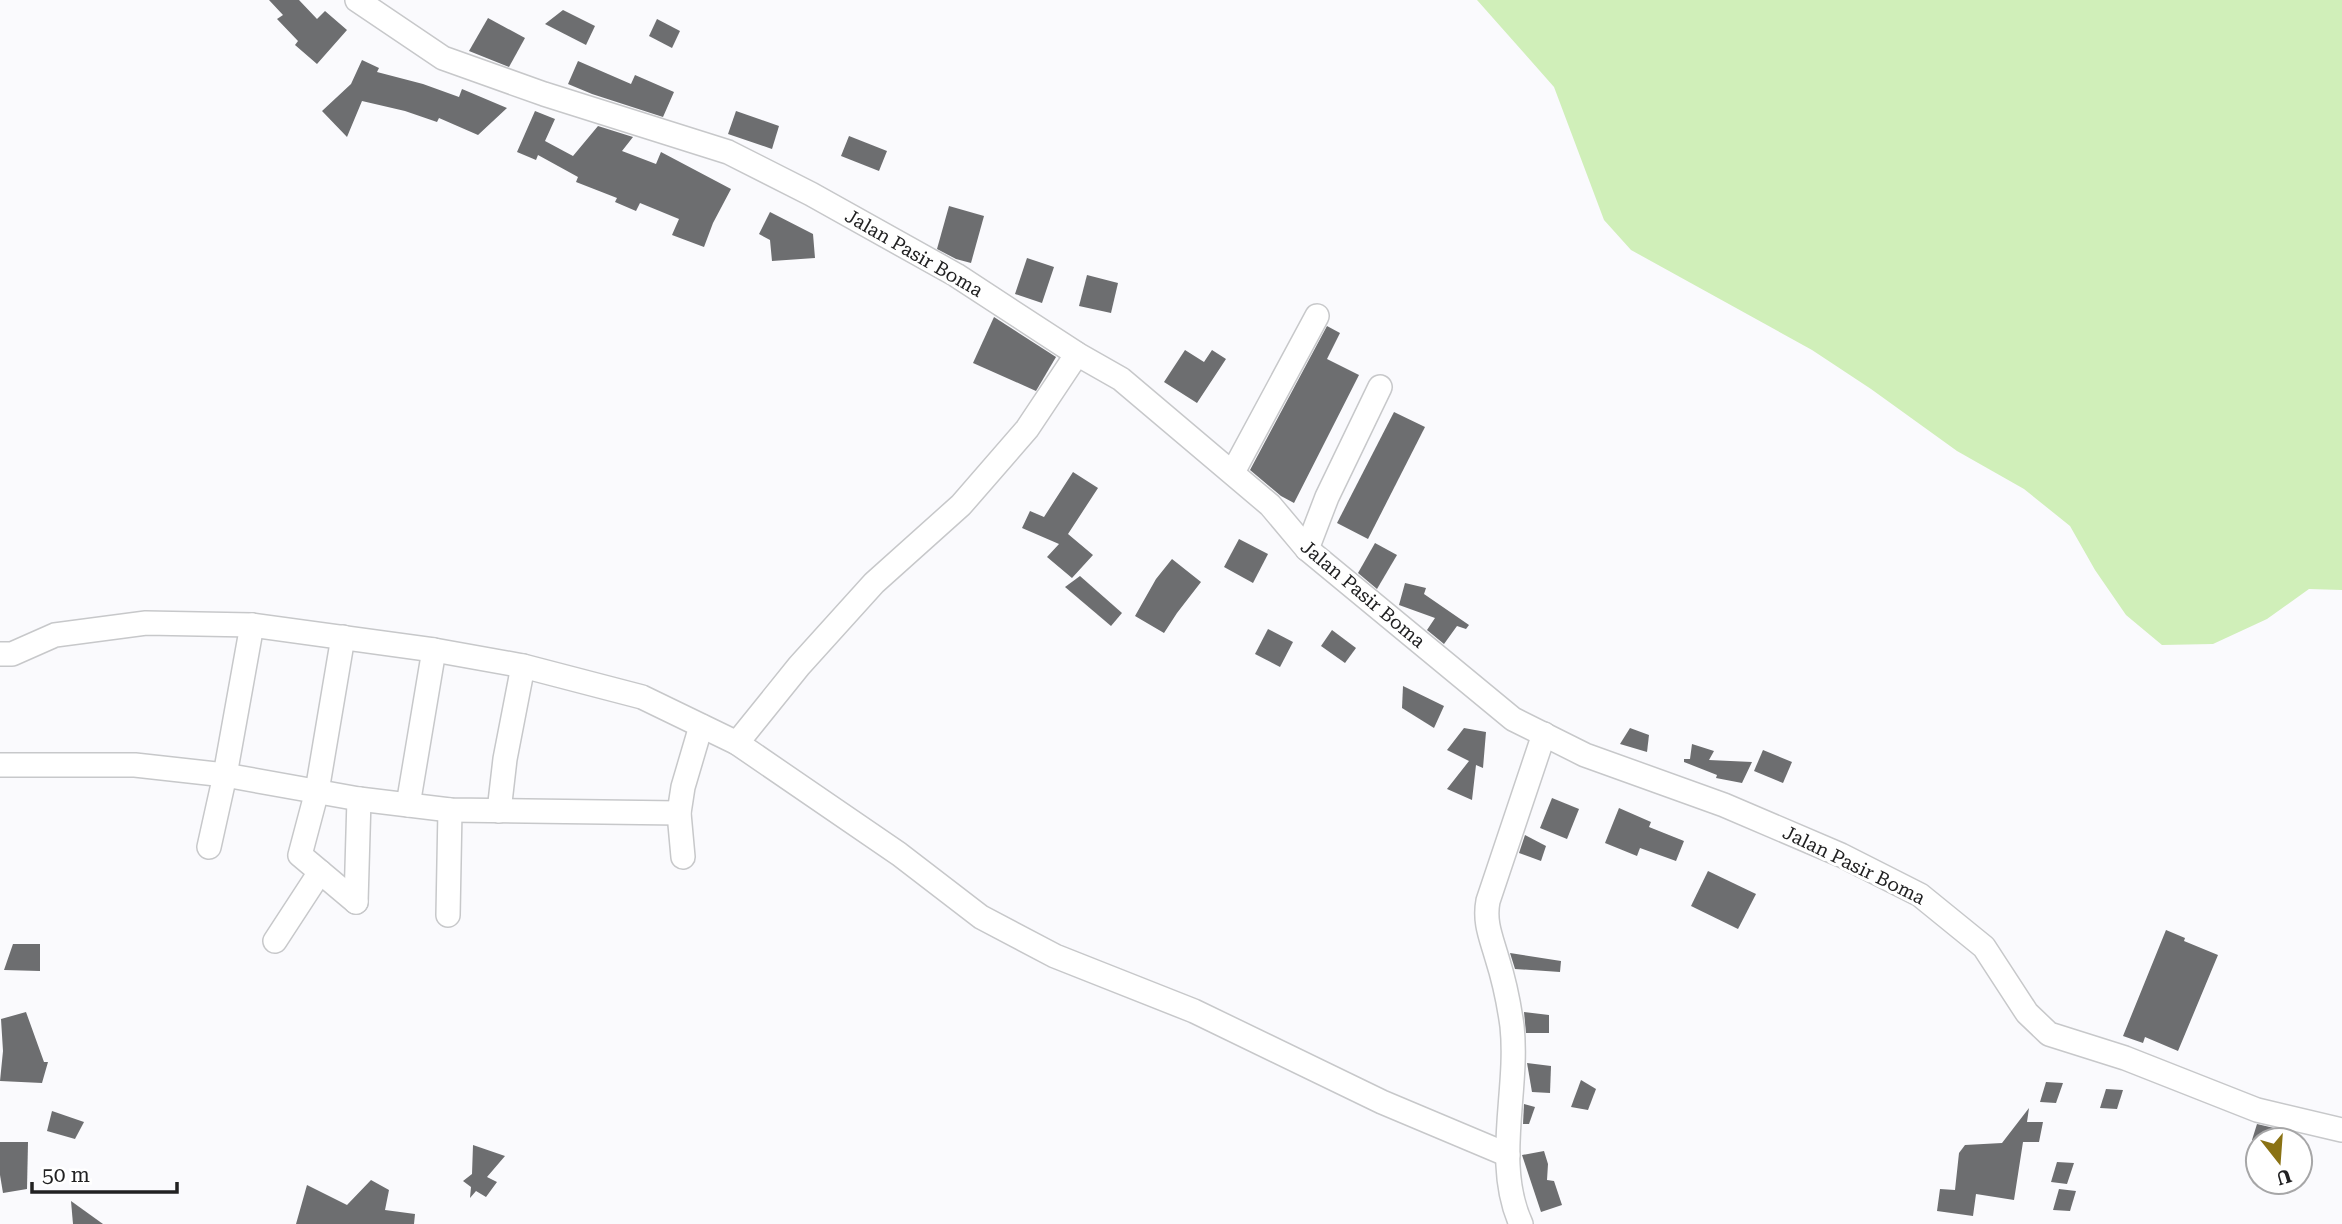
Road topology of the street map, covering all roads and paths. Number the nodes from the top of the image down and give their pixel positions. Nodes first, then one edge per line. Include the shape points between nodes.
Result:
1 (357, 0) edge
2 (1317, 316) dead end
3 (1077, 354) junction
4 (1380, 387) dead end
5 (1233, 472) junction
6 (1307, 550) junction
7 (252, 625) junction
8 (344, 637) junction
9 (433, 650) junction
10 (0, 654) edge
11 (523, 666) junction
12 (701, 726) junction
13 (1544, 734) junction
14 (737, 743) junction
15 (0, 765) edge
16 (225, 775) junction
17 (317, 791) junction
18 (359, 799) junction
19 (408, 805) junction
20 (450, 810) junction
21 (499, 811) junction
22 (679, 813) junction
23 (209, 847) dead end
24 (683, 857) dead end
25 (320, 872) junction
26 (448, 915) dead end
27 (275, 941) dead end
28 (2342, 1130) edge
29 (1508, 1155) junction
30 (1521, 1224) edge

1 - 3 street, Jalan Pasir Boma via 443,58 728,152 956,275
2 - 5 street
3 - 5 street, Jalan Pasir Boma via 1121,379
3 - 14 street via 1027,429 961,505 874,583
4 - 6 street
5 - 6 street, Jalan Pasir Boma via 1270,505
6 - 13 street, Jalan Pasir Boma via 1513,719
7 - 8 street
7 - 10 street via 146,623 55,635 12,654
7 - 16 street
8 - 9 street
8 - 17 street
9 - 11 street
9 - 19 street
11 - 12 street via 642,697
11 - 21 street
12 - 14 street
12 - 22 street
13 - 28 street, Jalan Pasir Boma via 1585,755 1724,805 1841,855 1920,895 1984,947 2027,1013 2049,1034 2125,1058 2257,1110
13 - 29 street via 1485,916 1512,1027
14 - 29 street via 899,854 981,917 1055,956 1194,1011 1382,1102
15 - 16 street via 135,765
16 - 17 street
16 - 23 street
17 - 18 street
17 - 25 street via 300,855
18 - 19 street
18 - 25 street via 356,902
19 - 20 street
20 - 21 street
20 - 26 street
21 - 22 street
22 - 24 street
25 - 27 street
29 - 30 street

